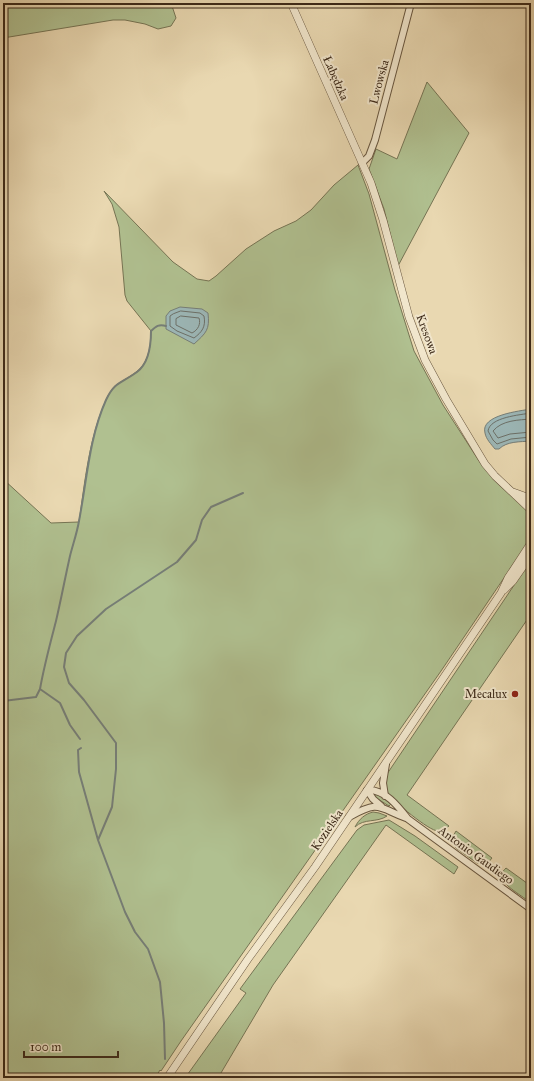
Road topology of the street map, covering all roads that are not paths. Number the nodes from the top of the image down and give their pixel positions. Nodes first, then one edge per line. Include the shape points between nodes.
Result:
1 (290, 3) edge
2 (411, 3) edge
3 (362, 163) junction
4 (513, 492) junction
5 (531, 500) edge
6 (531, 510) edge
7 (531, 543) edge
8 (531, 555) edge
9 (501, 593) junction
10 (386, 763) junction
11 (367, 790) junction
12 (385, 796) junction
13 (381, 806) junction
14 (349, 817) junction
15 (408, 819) junction
16 (531, 909) edge
17 (167, 1078) edge

1 - 3 street, Łabędzka
2 - 3 street, Lwowska via 375,140 369,156
3 - 4 street, Kresowa via 378,203 409,318 424,360 485,464
4 - 5 street, Kresowa
4 - 6 street, Kresowa
7 - 9 street, Kozielska
8 - 9 street, Kozielska via 514,581
9 - 10 street, Kozielska
10 - 11 street, Kozielska
10 - 12 street via 383,783
11 - 12 street, Antonio Gaudiego via 376,790
11 - 13 street, Antonio Gaudiego
11 - 14 street, Kozielska
12 - 15 street, Antonio Gaudiego
13 - 14 street via 366,807
13 - 15 street, Antonio Gaudiego
14 - 17 street, Kozielska
15 - 16 street, Antonio Gaudiego

